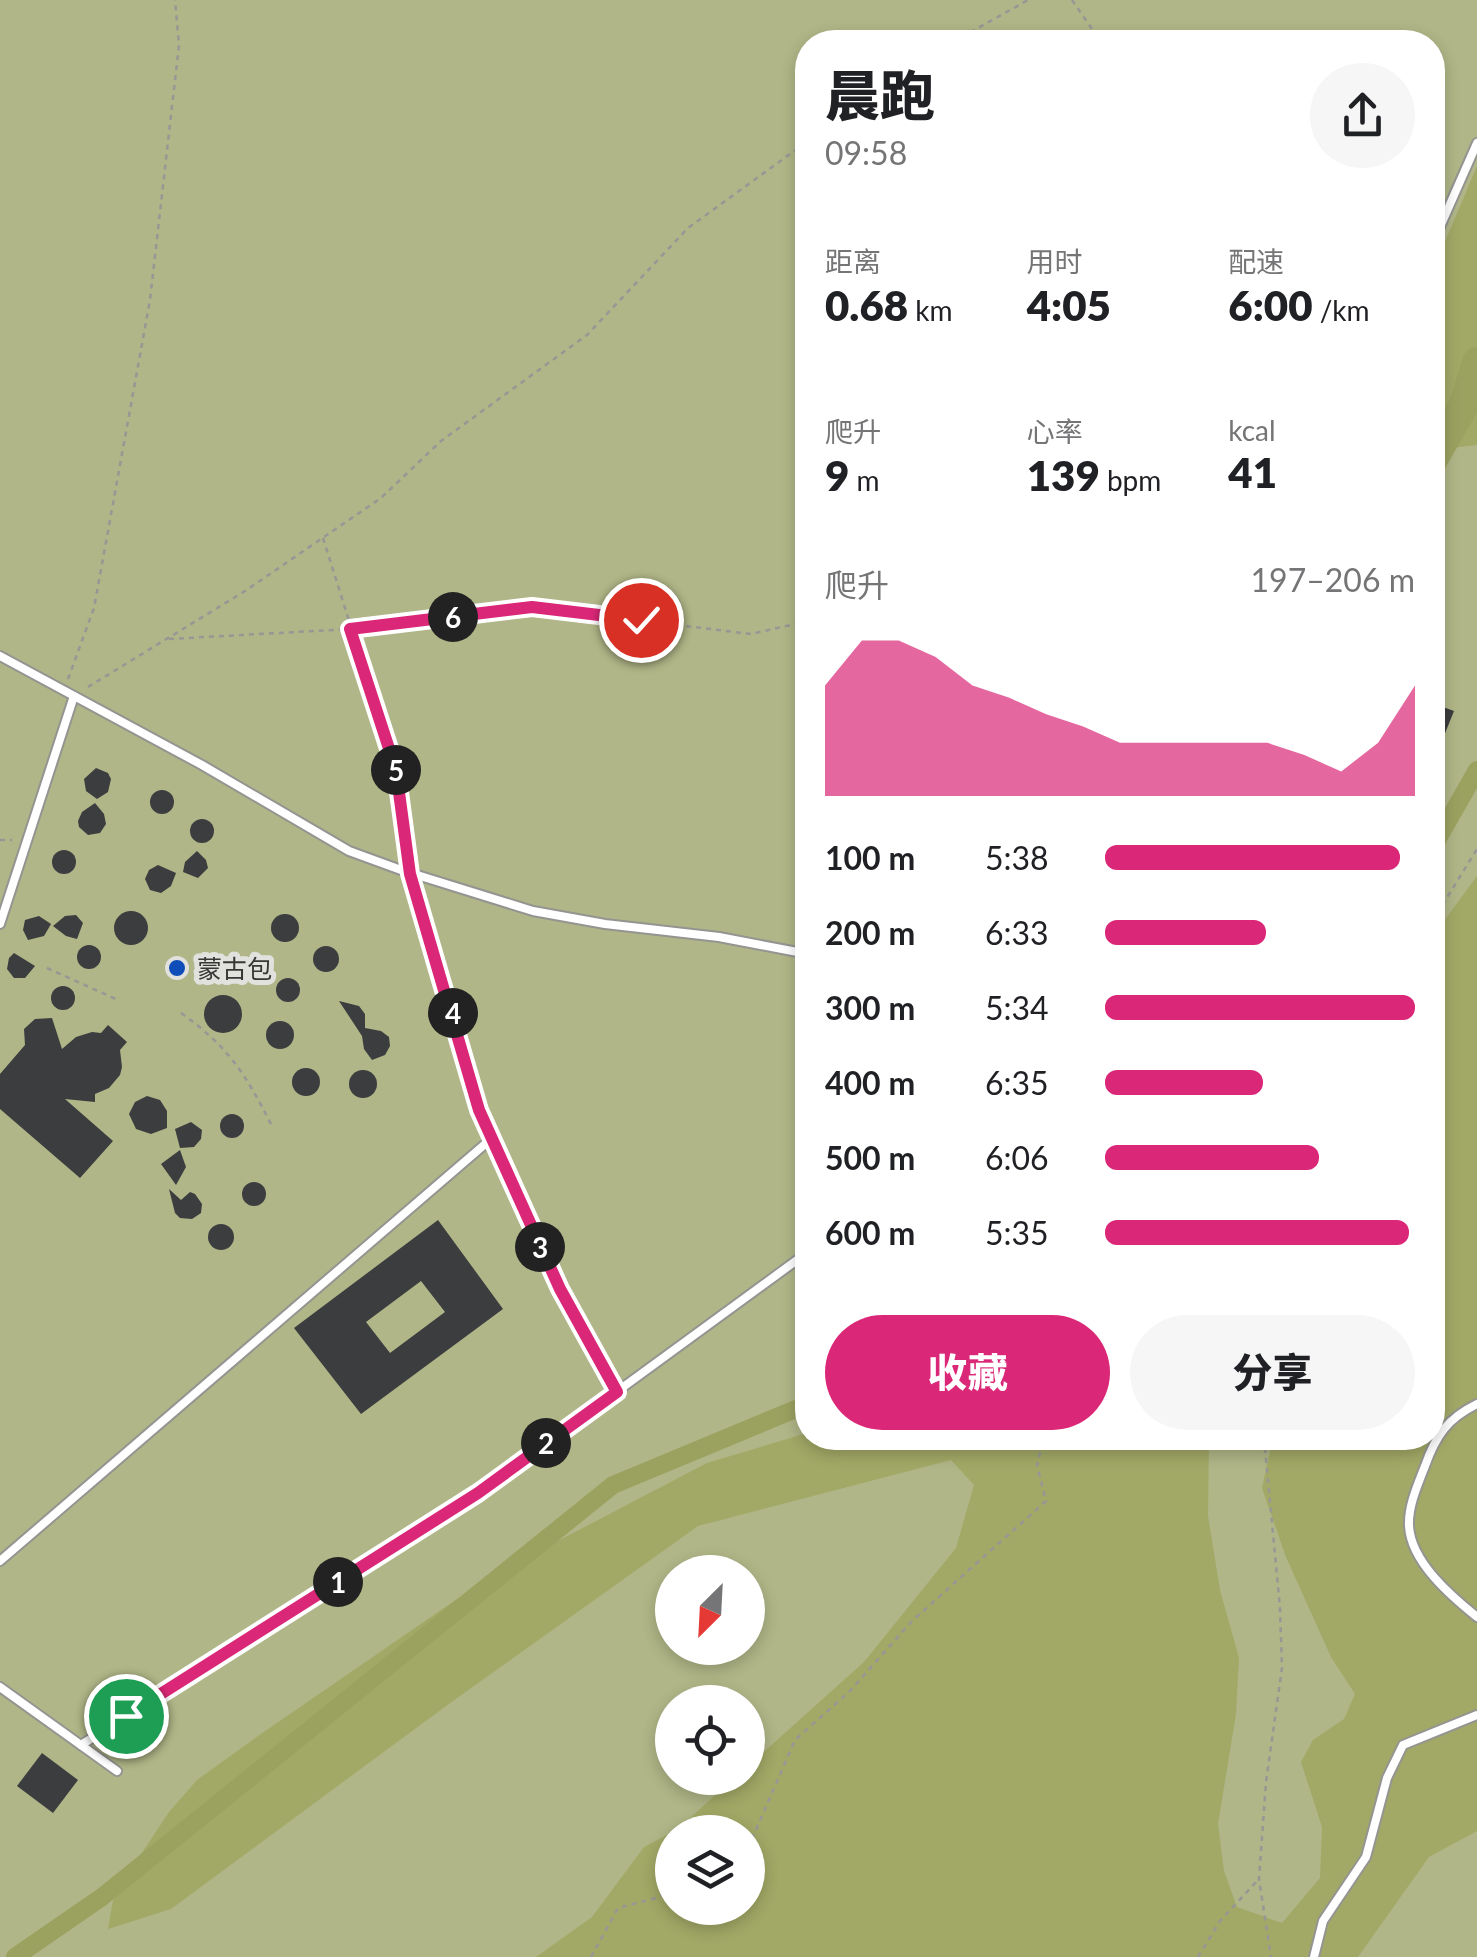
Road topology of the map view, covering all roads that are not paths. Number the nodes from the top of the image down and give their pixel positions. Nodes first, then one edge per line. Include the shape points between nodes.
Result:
1 (1477, 144) edge
2 (1445, 216) edge
3 (0, 656) edge
4 (74, 696) junction
5 (410, 874) junction
6 (0, 924) edge
7 (795, 952) edge
8 (491, 1139) junction
9 (795, 1262) edge
10 (617, 1392) junction
11 (1477, 1404) edge
12 (1445, 1426) edge
13 (1430, 1450) edge
14 (0, 1561) edge
15 (1477, 1617) edge
16 (0, 1687) edge
17 (1477, 1715) edge
18 (80, 1745) junction
19 (117, 1771) dead end
20 (1314, 1957) edge

1 - 2 lane
3 - 4 lane
4 - 5 lane via 349,851
4 - 6 lane
5 - 7 lane via 533,910
5 - 8 lane
8 - 10 lane via 560,1289
8 - 14 lane
9 - 10 lane
10 - 18 lane via 478,1493
11 - 12 lane
13 - 15 lane via 1409,1527 1432,1573
16 - 18 lane
17 - 20 lane via 1403,1744 1366,1857 1323,1920
18 - 19 lane

